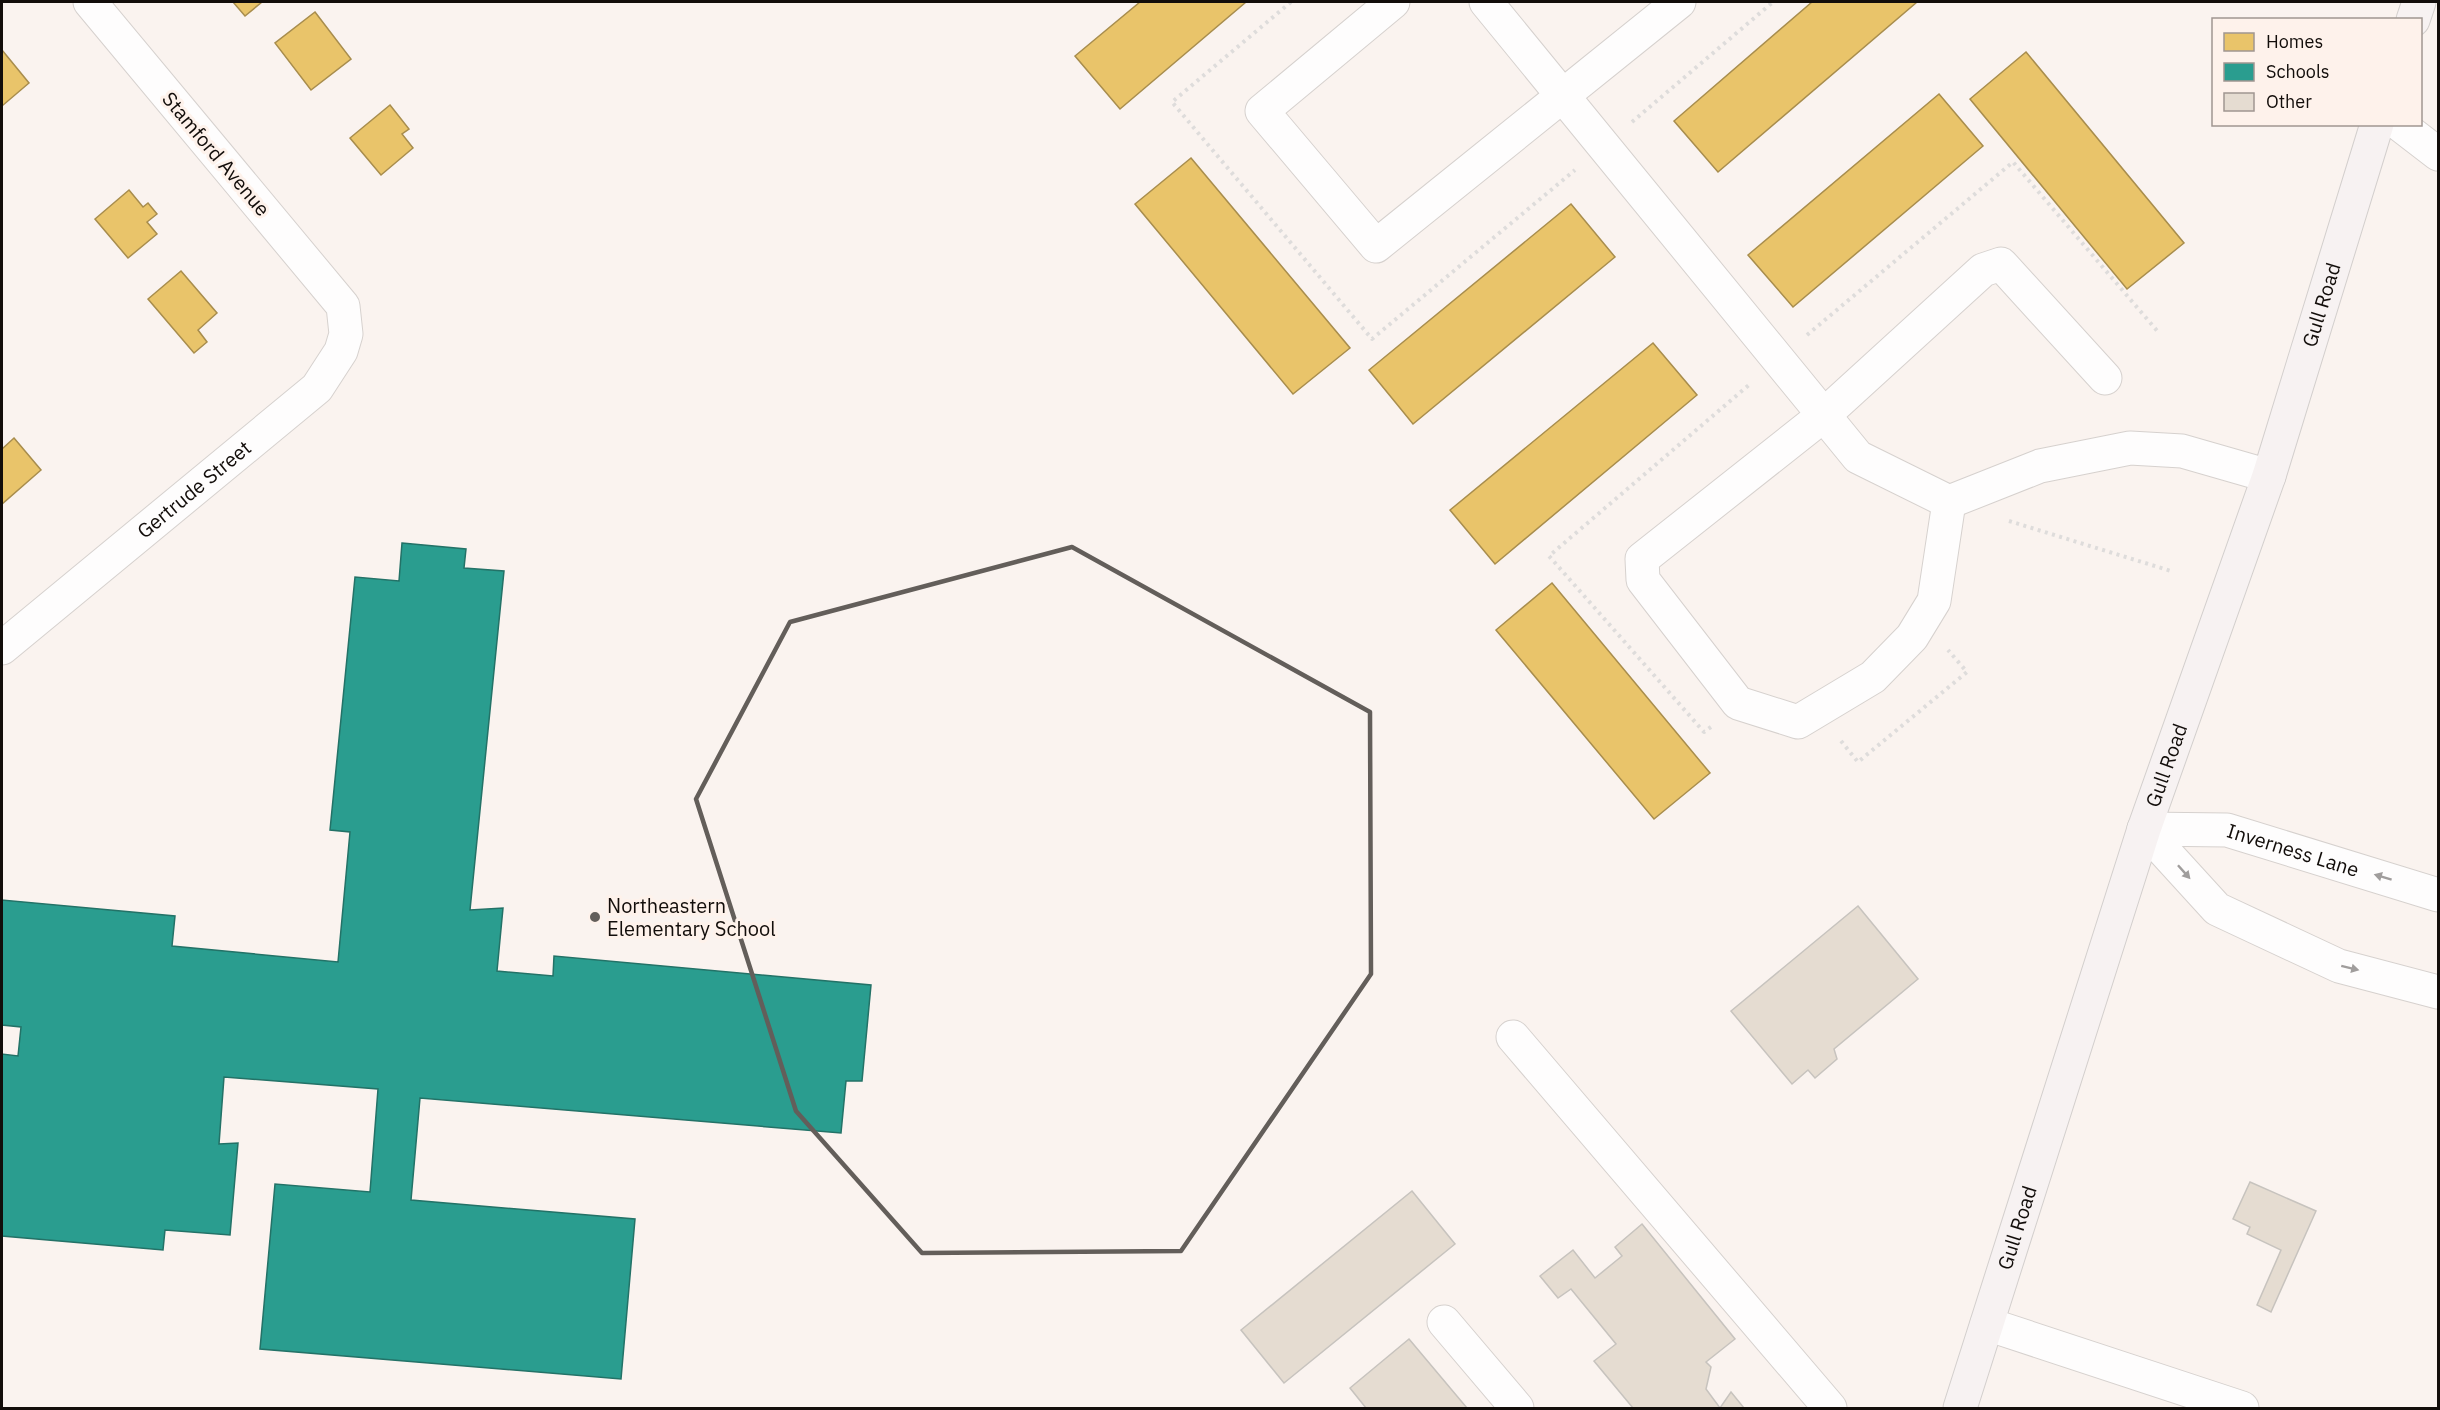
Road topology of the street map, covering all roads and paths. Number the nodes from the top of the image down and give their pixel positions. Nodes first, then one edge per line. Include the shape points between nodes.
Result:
1 (90, 2) edge
2 (1393, 2) edge
3 (1486, 2) edge
4 (1678, 2) edge
5 (1773, 2) edge
6 (2419, 2) edge
7 (2414, 18) edge
8 (1563, 96) junction
9 (2376, 126) edge
10 (2402, 126) edge
11 (1626, 127) dead end
12 (2439, 154) edge
13 (343, 306) joint
14 (2159, 333) dead end
15 (1779, 360) junction
16 (2105, 378) dead end
17 (1824, 415) junction
18 (2269, 476) junction
19 (1949, 502) junction
20 (2000, 519) dead end
21 (2171, 571) dead end
22 (1944, 645) dead end
23 (2, 648) edge
24 (1712, 726) dead end
25 (1834, 739) dead end
26 (2144, 829) junction
27 (2439, 895) edge
28 (2439, 992) edge
29 (1513, 1037) dead end
30 (1444, 1322) dead end
31 (1987, 1324) junction
32 (1517, 1408) edge
33 (1830, 1408) edge
34 (1960, 1408) edge
35 (2242, 1408) edge

1 - 13 street, Stamford Avenue
2 - 8 street via 1262,111 1376,246
3 - 8 street
4 - 8 street
5 - 11 path
6 - 7 main road
8 - 15 street
9 - 18 main road, Gull Road
10 - 12 street
13 - 23 street, Gertrude Street via 346,334 341,351 316,388
14 - 15 path via 2013,162
15 - 17 street
15 - 24 path via 1549,556 1704,732
16 - 17 street via 2001,264 1983,270
17 - 19 street via 1858,457
17 - 19 street via 1642,559 1643,580 1738,703 1798,722 1873,677 1912,637 1934,601
18 - 19 street via 2182,451 2130,448 2040,466
18 - 26 main road, Gull Road
20 - 21 path
22 - 25 path via 1967,672 1858,762 1841,741
27 -> 26 street, Inverness Lane via 2227,830
26 -> 28 street via 2217,909 2339,966
26 - 31 main road, Gull Road
29 - 33 street
30 - 32 street
31 - 34 main road, Gull Road
31 - 35 street

